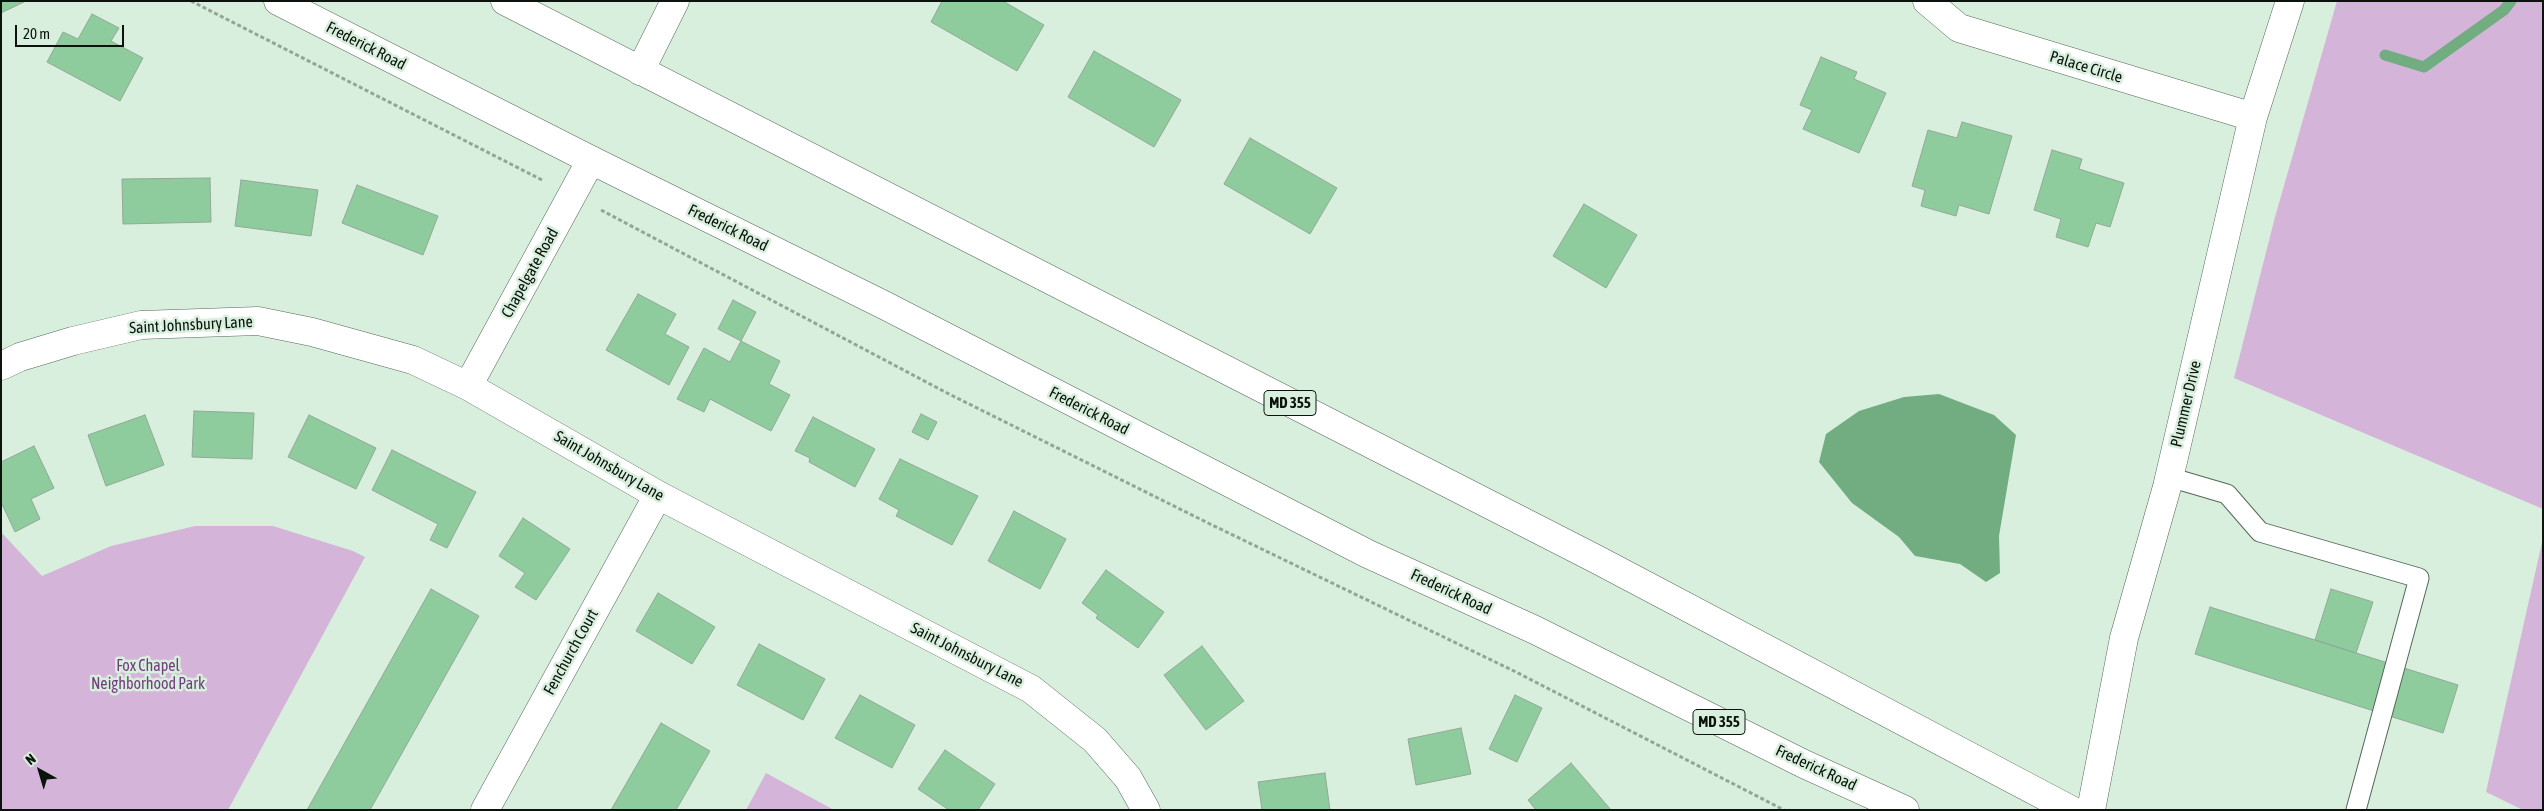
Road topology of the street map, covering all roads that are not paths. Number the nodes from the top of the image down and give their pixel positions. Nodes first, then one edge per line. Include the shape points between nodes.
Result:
1 (278, 1) edge
2 (506, 1) edge
3 (675, 1) edge
4 (1927, 1) edge
5 (2290, 1) edge
6 (640, 71) junction
7 (2253, 117) junction
8 (591, 160) junction
9 (1, 366) edge
10 (468, 386) junction
11 (2169, 477) junction
12 (658, 495) junction
13 (485, 810) edge
14 (1146, 810) edge
15 (1905, 810) edge
16 (2071, 810) edge
17 (2091, 810) edge
18 (2356, 810) edge

1 - 8 main road, Frederick Road / MD 355
2 - 6 main road, MD 355
3 - 6 main road
4 - 7 main road, Palace Circle via 1959,28
5 - 7 main road, Plummer Drive
6 - 16 main road, MD 355 via 1587,554
7 - 11 main road, Plummer Drive
8 - 10 main road, Chapelgate Road
8 - 15 main road, Frederick Road / MD 355 via 884,305 1368,554 1535,630 1804,764
9 - 10 main road, Saint Johnsbury Lane via 73,340 141,325 258,321 312,332 413,360
10 - 12 main road, Saint Johnsbury Lane
11 - 17 main road, Plummer Drive via 2124,638
11 - 18 lane via 2227,494 2260,532 2419,578
12 - 13 main road, Fenchurch Court
12 - 14 main road, Saint Johnsbury Lane via 1031,688 1095,740 1128,778

